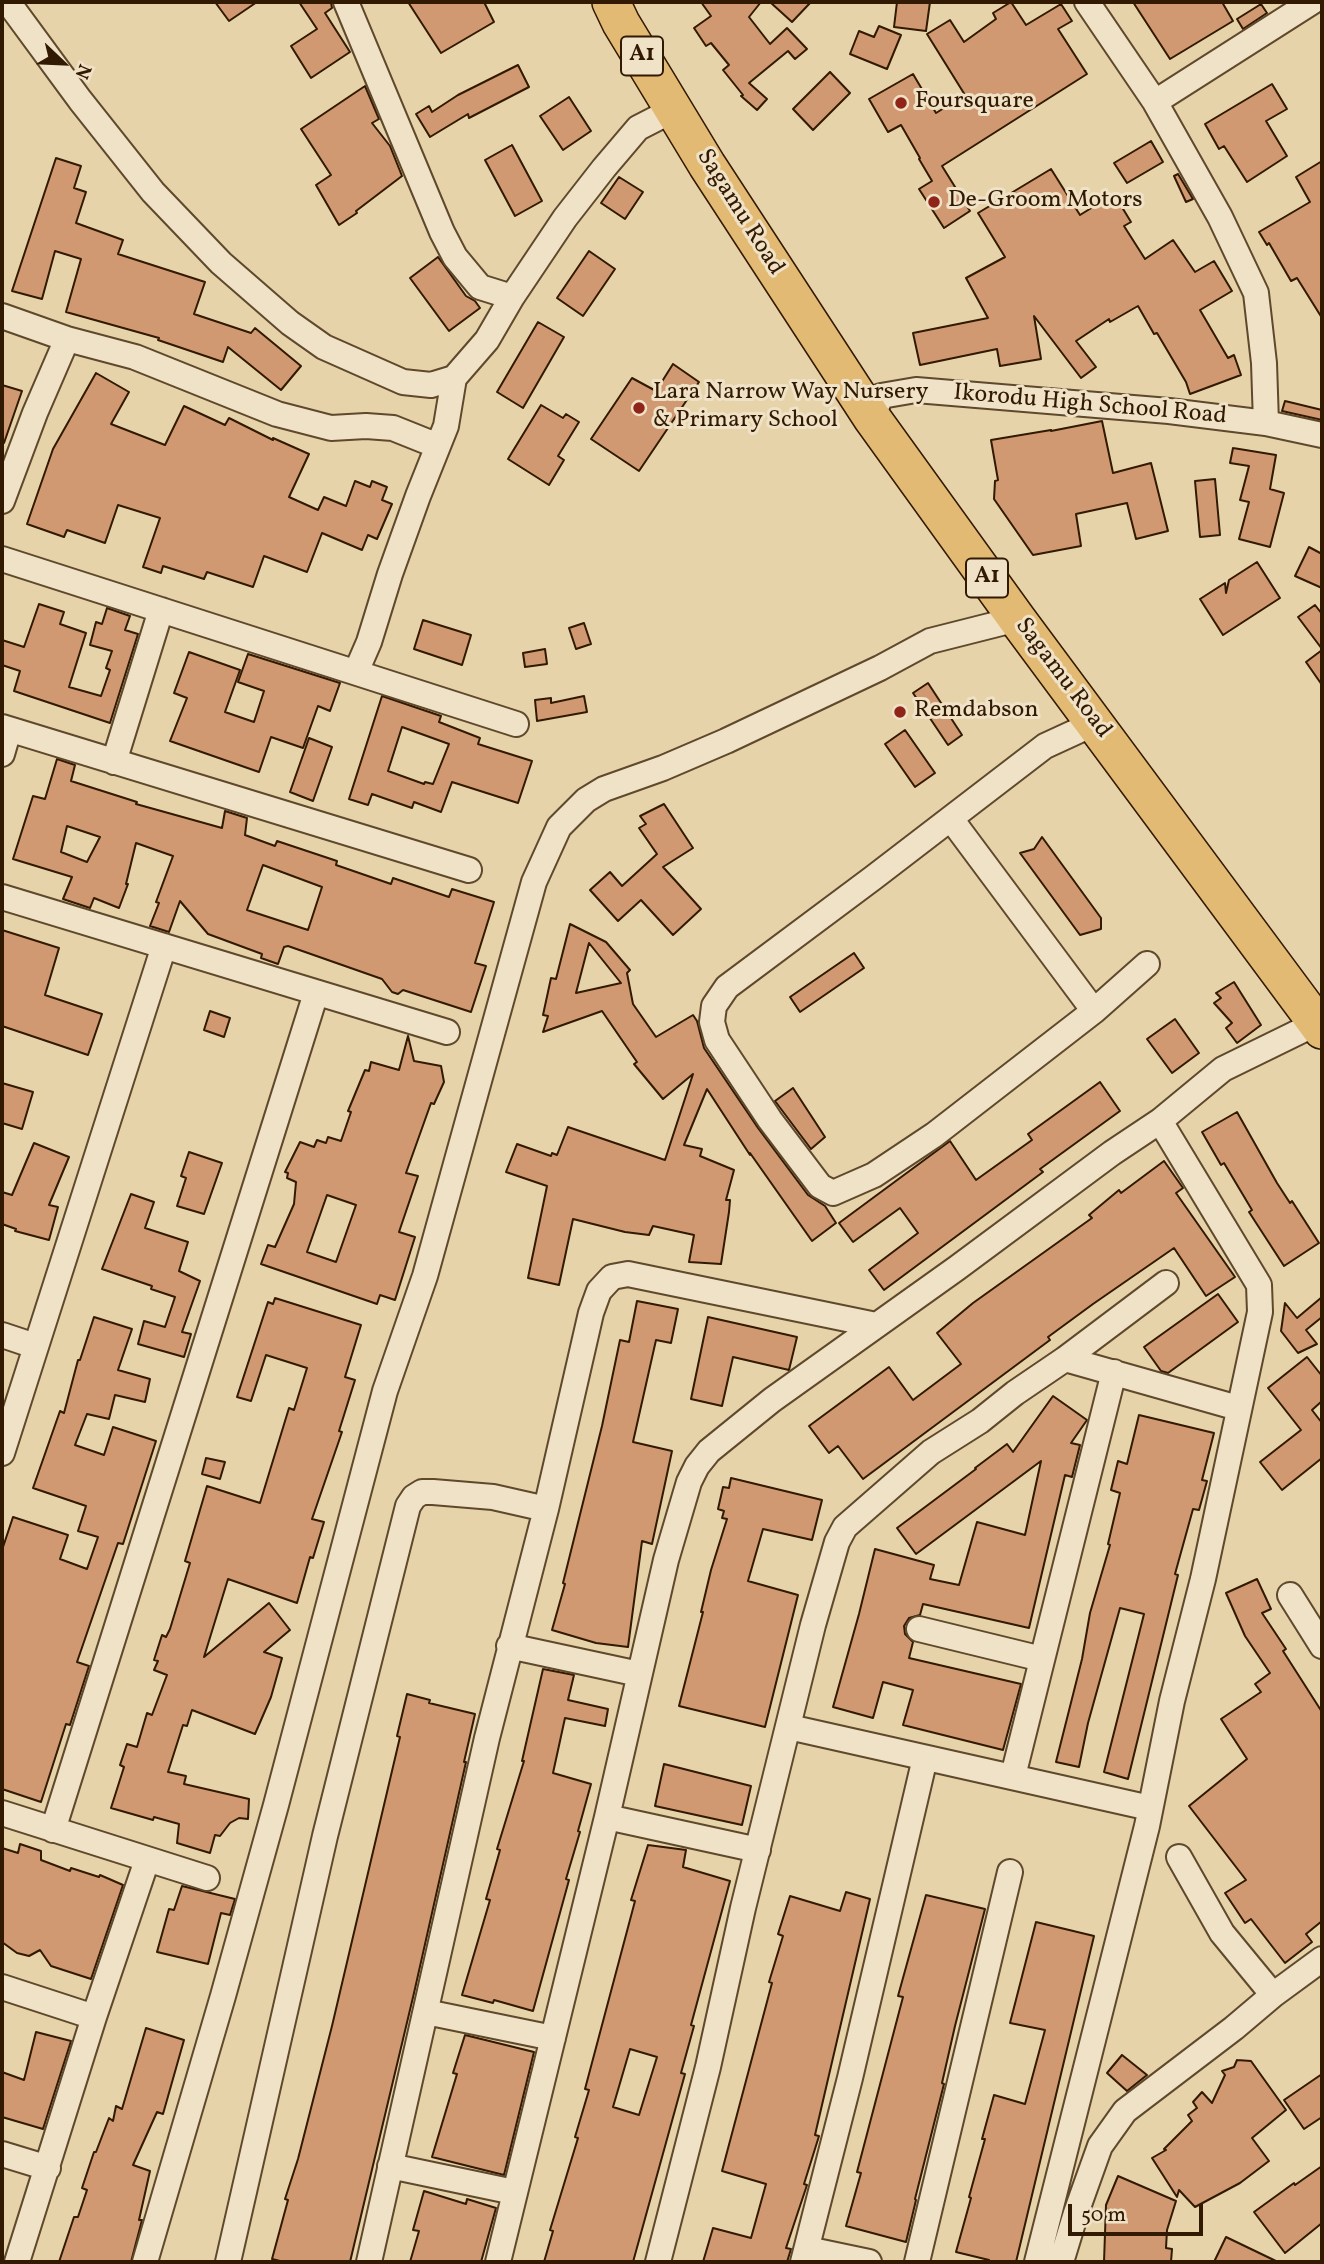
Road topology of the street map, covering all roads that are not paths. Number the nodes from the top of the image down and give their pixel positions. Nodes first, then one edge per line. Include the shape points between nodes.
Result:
1 (8, 2) edge
2 (346, 2) edge
3 (611, 2) edge
4 (636, 2) edge
5 (1087, 2) edge
6 (1312, 2) edge
7 (1322, 19) edge
8 (1155, 102) junction
9 (675, 109) junction
10 (512, 297) junction
11 (2, 316) edge
12 (67, 339) junction
13 (454, 378) junction
14 (872, 418) junction
15 (1266, 423) junction
16 (1322, 435) edge
17 (438, 446) junction
18 (2, 501) edge
19 (2, 559) edge
20 (161, 610) junction
21 (1017, 620) junction
22 (356, 672) junction
23 (1095, 723) junction
24 (516, 724) dead end
25 (6, 729) edge
26 (2, 754) edge
27 (114, 762) junction
28 (951, 819) junction
29 (469, 870) dead end
30 (2, 897) edge
31 (164, 946) junction
32 (1147, 964) dead end
33 (316, 993) junction
34 (1094, 1011) junction
35 (1319, 1026) edge
36 (447, 1032) dead end
37 (1160, 1121) junction
38 (1166, 1283) dead end
39 (876, 1325) junction
40 (2, 1335) edge
41 (36, 1346) junction
42 (1065, 1359) junction
43 (1114, 1372) junction
44 (1238, 1408) junction
45 (2, 1453) edge
46 (546, 1509) junction
47 (1290, 1595) dead end
48 (919, 1629) dead end
49 (509, 1646) junction
50 (1322, 1646) edge
51 (1042, 1659) junction
52 (639, 1674) junction
53 (789, 1727) junction
54 (925, 1758) junction
55 (1013, 1776) junction
56 (1150, 1808) junction
57 (2, 1813) edge
58 (607, 1816) junction
59 (53, 1830) junction
60 (758, 1850) junction
61 (1179, 1857) dead end
62 (148, 1860) junction
63 (1010, 1872) dead end
64 (207, 1878) dead end
65 (1322, 1959) edge
66 (2, 1987) edge
67 (1273, 1995) junction
68 (426, 2012) junction
69 (94, 2017) junction
70 (553, 2038) junction
71 (2, 2154) edge
72 (390, 2166) junction
73 (48, 2168) junction
74 (514, 2192) junction
75 (805, 2256) edge
76 (17, 2262) edge
77 (145, 2262) edge
78 (228, 2262) edge
79 (369, 2262) edge
80 (498, 2262) edge
81 (658, 2262) edge
82 (869, 2262) edge
83 (918, 2262) edge
84 (1037, 2262) edge
85 (1061, 2262) edge

1 - 13 street via 153,192 220,263 290,323 324,347 403,382 431,386
2 - 10 street via 455,257 480,287
3 - 9 highway, Sagamu Road / A1
4 - 9 highway, Sagamu Road / A1
5 - 8 street
6 - 7 street
6 - 8 street
8 - 15 street via 1220,216 1256,293
9 - 10 street via 638,128 604,167
9 - 14 highway, Sagamu Road / A1
10 - 13 street via 487,340
11 - 12 street
12 - 17 street via 135,357 277,414 331,428 393,428
12 - 18 street
13 - 17 street
14 - 15 street, Ikorodu High School Road via 881,396 916,390
14 - 21 highway, Sagamu Road / A1
15 - 16 street, Ikorodu High School Road
17 - 22 street
19 - 20 street
20 - 22 street
20 - 27 street
21 - 23 highway, Sagamu Road / A1
21 - 77 street via 930,641 738,735 604,789 559,827 534,882 425,1276 385,1391 276,1805
22 - 24 street
23 - 28 street via 1045,746
23 - 35 highway, Sagamu Road / A1
25 - 26 street
25 - 27 street
27 - 29 street
28 - 34 street
28 - 34 street via 727,987 714,1006 717,1040 770,1120 820,1186 833,1193 874,1175 934,1135
30 - 31 street
31 - 33 street
31 - 41 street
32 - 34 street
33 - 36 street
33 - 59 street
35 - 37 street via 1223,1069
37 - 39 street
37 - 44 street via 1259,1285 1260,1312
38 - 42 street
39 - 46 street via 655,1278 612,1277 599,1291 591,1313
39 - 52 street via 772,1400 697,1466 673,1537
40 - 41 street
41 - 45 street
42 - 43 street
42 - 53 street via 931,1452 845,1527 830,1564
43 - 44 street
43 - 51 street
44 - 56 street
46 - 49 street
46 - 78 street via 494,1497 433,1492 422,1492 408,1506
47 - 50 street
48 - 51 street
49 - 52 street
49 - 68 street
51 - 55 street
52 - 58 street
53 - 54 street
53 - 60 street
54 - 55 street
54 - 75 street
55 - 56 street
56 - 84 street
57 - 59 street
58 - 60 street
58 - 70 street
59 - 62 street
60 - 81 street
61 - 67 street via 1222,1933
62 - 64 street
62 - 69 street
63 - 83 street
65 - 67 street
66 - 69 street
67 - 85 street via 1125,2111 1100,2146
68 - 70 street
68 - 72 street
69 - 73 street
70 - 74 street
71 - 73 street
72 - 74 street
72 - 79 street
73 - 76 street
74 - 80 street
75 - 82 street

